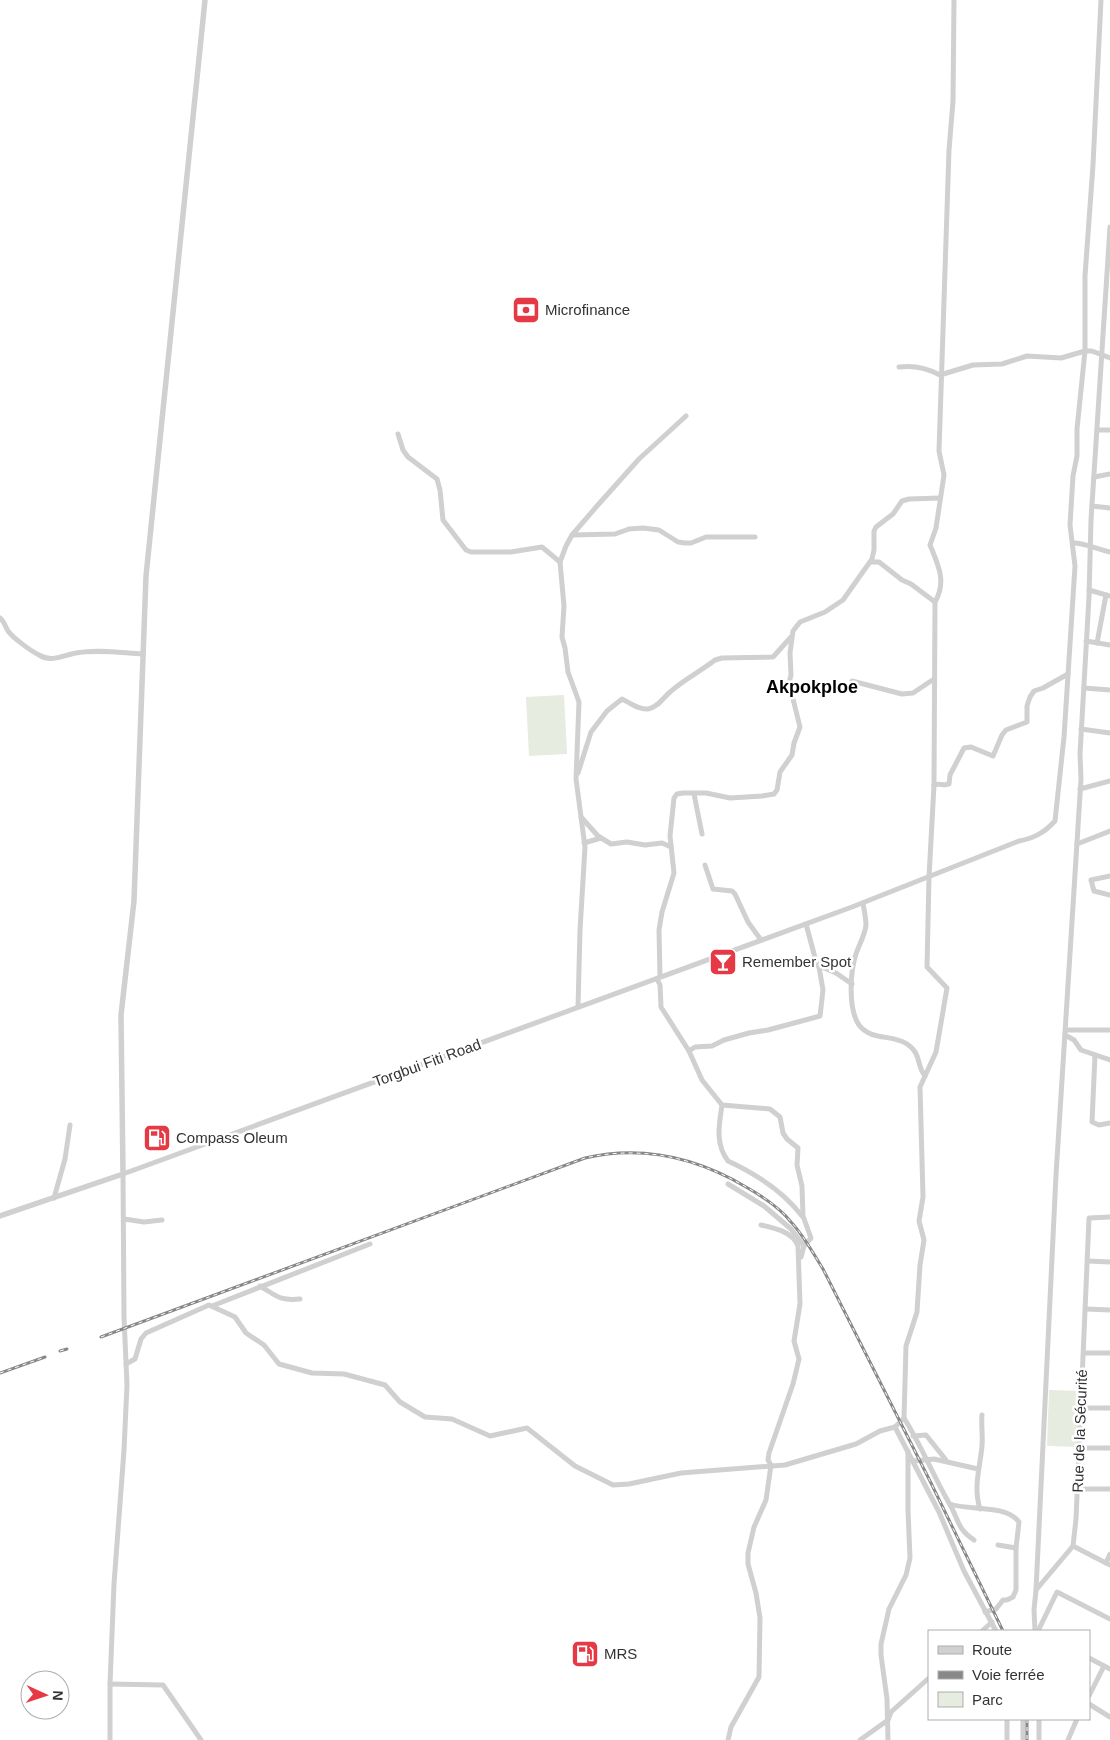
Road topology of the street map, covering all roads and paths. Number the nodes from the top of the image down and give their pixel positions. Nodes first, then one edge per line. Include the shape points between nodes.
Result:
1 (205, 0) edge
2 (954, 0) edge
3 (1100, 0) edge
4 (1110, 227) edge
5 (1109, 257) edge
6 (1108, 307) edge
7 (1085, 351) junction
8 (1103, 356) junction
9 (1110, 358) edge
10 (899, 367) dead end
11 (940, 375) junction
12 (686, 416) dead end
13 (1098, 430) junction
14 (1110, 430) edge
15 (398, 434) dead end
16 (1110, 474) edge
17 (1094, 477) junction
18 (940, 498) junction
19 (1092, 506) junction
20 (1110, 508) edge
21 (572, 535) junction
22 (755, 537) dead end
23 (1072, 543) junction
24 (1090, 548) junction
25 (1110, 552) edge
26 (560, 562) junction
27 (871, 562) junction
28 (1089, 590) junction
29 (1108, 595) edge
30 (935, 602) junction
31 (0, 618) edge
32 (792, 636) junction
33 (1086, 641) junction
34 (1097, 643) junction
35 (1110, 645) edge
36 (143, 654) junction
37 (1068, 674) junction
38 (934, 679) junction
39 (852, 681) dead end
40 (1084, 688) junction
41 (1110, 690) edge
42 (1082, 729) junction
43 (1110, 734) edge
44 (576, 779) junction
45 (1110, 781) edge
46 (934, 785) junction
47 (1080, 788) junction
48 (694, 794) junction
49 (581, 817) junction
50 (1110, 831) edge
51 (702, 834) dead end
52 (670, 836) junction
53 (601, 838) junction
54 (584, 843) junction
55 (662, 844) junction
56 (1077, 844) junction
57 (671, 847) junction
58 (704, 865) dead end
59 (1110, 876) edge
60 (929, 877) junction
61 (1110, 895) edge
62 (863, 903) junction
63 (806, 924) junction
64 (761, 940) junction
65 (819, 967) junction
66 (659, 978) junction
67 (852, 984) junction
68 (578, 1007) junction
69 (1110, 1030) edge
70 (1066, 1033) junction
71 (689, 1051) junction
72 (1095, 1056) junction
73 (1110, 1060) edge
74 (925, 1076) junction
75 (722, 1105) junction
76 (1110, 1123) edge
77 (70, 1125) dead end
78 (123, 1174) junction
79 (728, 1184) dead end
80 (54, 1198) junction
81 (0, 1216) edge
82 (803, 1216) junction
83 (1110, 1217) edge
84 (124, 1219) junction
85 (162, 1220) dead end
86 (761, 1225) dead end
87 (370, 1244) dead end
88 (804, 1246) junction
89 (800, 1260) junction
90 (1088, 1261) junction
91 (1110, 1262) edge
92 (260, 1286) junction
93 (300, 1299) dead end
94 (212, 1306) junction
95 (1086, 1310) junction
96 (1110, 1310) edge
97 (1084, 1353) junction
98 (1110, 1353) edge
99 (126, 1364) junction
100 (1082, 1408) junction
101 (1110, 1408) edge
102 (982, 1415) dead end
103 (904, 1418) junction
104 (895, 1427) junction
105 (913, 1436) junction
106 (1080, 1448) junction
107 (1110, 1448) edge
108 (908, 1451) junction
109 (925, 1459) junction
110 (913, 1461) junction
111 (946, 1461) junction
112 (771, 1465) junction
113 (978, 1469) junction
114 (1078, 1489) junction
115 (1110, 1490) edge
116 (950, 1504) junction
117 (980, 1509) junction
118 (974, 1540) dead end
119 (998, 1545) dead end
120 (1073, 1546) junction
121 (1016, 1548) junction
122 (1110, 1554) edge
123 (1108, 1564) edge
124 (1036, 1590) junction
125 (985, 1612) junction
126 (1110, 1618) edge
127 (992, 1622) junction
128 (983, 1630) edge
129 (996, 1630) edge
130 (1036, 1630) edge
131 (1090, 1659) edge
132 (1104, 1666) junction
133 (1110, 1669) edge
134 (928, 1679) edge
135 (110, 1684) junction
136 (1090, 1694) edge
137 (1090, 1705) edge
138 (1110, 1717) edge
139 (888, 1720) junction
140 (1007, 1720) edge
141 (1023, 1720) edge
142 (1039, 1720) edge
143 (1077, 1720) edge
144 (110, 1740) edge
145 (201, 1740) edge
146 (728, 1740) edge
147 (860, 1740) edge
148 (888, 1740) edge
149 (1006, 1740) edge
150 (1023, 1740) edge
151 (1039, 1740) edge
152 (1068, 1740) edge

1 - 36 street via 146,576
2 - 11 street via 953,101
3 - 7 street, Torgbui Fiti Road via 1086,267
4 - 5 street
5 - 6 street
6 - 8 street
7 - 8 street
7 - 11 street via 1061,358 1027,356 1002,364 973,365
7 - 23 street, Torgbui Fiti Road via 1073,476
8 - 9 street
8 - 13 street
10 - 11 street via 916,366
11 - 18 street via 938,451 944,475
12 - 21 street via 639,459
13 - 14 street
13 - 17 street
15 - 26 street via 408,457 437,479 443,520 466,550 511,552 542,547
16 - 17 street
17 - 19 street
18 - 27 street via 902,501 893,514 876,527
18 - 30 street via 930,545 940,570 940,592
19 - 20 street
19 - 24 street
21 - 22 street via 615,534 643,528 659,530 685,543 706,538
21 - 26 street
23 - 24 street via 1084,543
23 - 37 street, Torgbui Fiti Road via 1075,566
24 - 25 street
24 - 28 street
26 - 44 street via 564,606 562,637 568,672 579,702
27 - 30 street via 879,562
27 - 32 street via 843,600 800,622
28 - 29 street
28 - 33 street
29 - 34 street
30 - 38 street
31 - 36 street via 9,632 39,656 57,659 89,652
32 - 44 street via 774,657 716,660 652,708 639,708 619,701 591,732
32 - 48 street via 789,683 800,728 792,755 780,772 777,790 774,794 730,798
33 - 34 street
33 - 40 street
34 - 35 street
36 - 78 street via 134,901 121,1014
37 - 46 street via 1034,691 1030,697 1027,722 1006,730 994,756 971,747 964,748 950,775 949,784
37 - 60 street, Torgbui Fiti Road via 1055,821 1034,838
38 - 39 street via 913,693 902,694
38 - 46 street
40 - 41 street
40 - 42 street
42 - 43 street
42 - 47 street
44 - 49 street
45 - 47 street
46 - 60 street
47 - 56 street
48 - 51 street
48 - 52 street via 677,794 674,798
49 - 53 street
49 - 54 street
50 - 56 street
52 - 55 street
52 - 57 street
53 - 54 street
53 - 55 street via 612,844
54 - 68 street
55 - 57 street
56 - 70 street
57 - 66 street via 674,873 659,930
58 - 64 street via 713,889 735,894
59 - 61 street via 1090,880 1094,891
60 - 62 street, Torgbui Fiti Road
60 - 74 street via 927,967 946,988 936,1052
62 - 63 street, Torgbui Fiti Road
62 - 67 street via 866,925 852,968
63 - 64 street, Torgbui Fiti Road
63 - 65 street
64 - 66 street, Torgbui Fiti Road
65 - 67 street
65 - 71 street via 823,990 820,1016
66 - 68 street, Torgbui Fiti Road
66 - 71 street via 661,1007
67 - 74 street via 852,1006 858,1024 873,1035 900,1040 915,1050
68 - 78 street, Torgbui Fiti Road
69 - 70 street
70 - 72 street via 1081,1050
70 - 124 street
71 - 75 street via 702,1080
72 - 73 street
72 - 76 street via 1092,1122 1096,1125
74 - 103 street via 920,1087 923,1197 919,1221 924,1240 917,1312 906,1346
75 - 82 street via 718,1139 725,1157 768,1184
75 - 82 street via 770,1109 780,1117 783,1133 798,1148
77 - 80 street
78 - 80 street, Torgbui Fiti Road
78 - 84 street
79 - 88 street via 764,1206 791,1229
80 - 81 street, Torgbui Fiti Road
82 - 88 street via 811,1238
83 - 90 street, Rue de la Sécurité via 1089,1218
84 - 85 street
84 - 99 street
86 - 89 street via 775,1228 796,1240
87 - 92 street
88 - 89 street
89 - 112 street via 800,1304 794,1341 799,1359 769,1453
90 - 91 street
90 - 95 street, Rue de la Sécurité
92 - 93 street via 276,1297
92 - 94 street
94 - 99 street via 146,1333 141,1339 136,1360
94 - 112 street via 236,1318 246,1333 264,1344 279,1364 312,1374 344,1374 385,1385 400,1402 425,1417 452,1419 490,1436 527,1428 575,1466 613,1485 681,1473
95 - 96 street
95 - 97 street, Rue de la Sécurité
97 - 98 street
97 - 100 street, Rue de la Sécurité
99 - 135 street
100 - 101 street
100 - 106 street, Rue de la Sécurité
102 - 113 street via 983,1444
103 - 104 street
103 - 105 street
104 - 108 street
104 - 112 street via 856,1444 785,1465
105 - 109 street
105 - 111 street via 926,1435
106 - 107 street
106 - 114 street, Rue de la Sécurité
108 - 110 street
108 - 139 street via 910,1558 906,1575 889,1609 881,1644
109 - 110 street
109 - 111 street
109 - 116 street
110 - 125 street
111 - 113 street
112 - 146 street via 766,1500 754,1527 748,1553 760,1618 759,1677 731,1727
113 - 117 street via 976,1491
114 - 115 street
114 - 120 street, Rue de la Sécurité
116 - 117 street
116 - 118 street via 960,1527
117 - 121 street via 995,1510 1016,1519
119 - 121 street
120 - 123 street
120 - 124 street
121 - 125 street via 1016,1590 1013,1597 1002,1600 993,1611
122 - 123 street
124 - 130 street
125 - 127 street
126 - 130 street via 1057,1592
127 - 128 street
127 - 129 street
131 - 132 street
132 - 133 street
132 - 136 street
134 - 139 street via 891,1712
135 - 144 street
135 - 145 street via 164,1685
137 - 138 street
139 - 147 street
139 - 148 street
140 - 149 street
141 - 150 street
142 - 151 street
143 - 152 street

